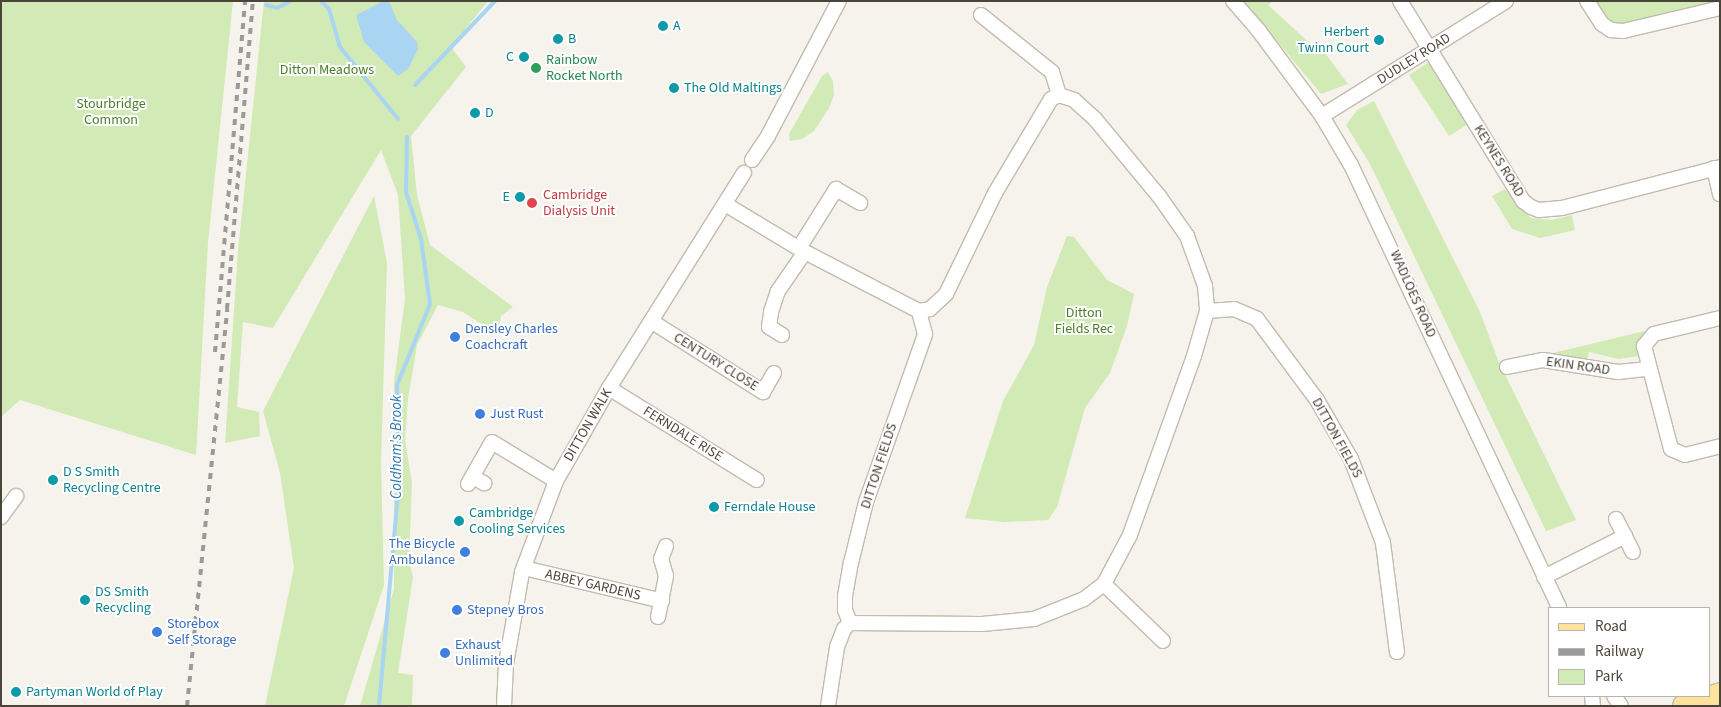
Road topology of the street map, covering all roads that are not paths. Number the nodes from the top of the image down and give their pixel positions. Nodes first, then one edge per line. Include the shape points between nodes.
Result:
1 (839, 1) edge
2 (1233, 1) edge
3 (1400, 1) edge
4 (1506, 1) edge
5 (1587, 1) edge
6 (1720, 8) edge
7 (981, 15) dead end
8 (1430, 49) junction
9 (1058, 95) junction
10 (1322, 116) junction
11 (752, 160) dead end
12 (1717, 168) edge
13 (744, 173) dead end
14 (1720, 194) edge
15 (860, 203) dead end
16 (725, 204) junction
17 (802, 250) junction
18 (919, 311) junction
19 (1207, 311) junction
20 (1720, 318) edge
21 (651, 321) junction
22 (782, 335) dead end
23 (1507, 367) dead end
24 (1648, 369) junction
25 (774, 373) dead end
26 (609, 388) junction
27 (1720, 446) edge
28 (757, 480) dead end
29 (475, 481) dead end
30 (556, 481) junction
31 (16, 496) dead end
32 (1, 516) edge
33 (1616, 519) dead end
34 (1625, 536) junction
35 (666, 546) dead end
36 (1633, 552) dead end
37 (524, 568) junction
38 (1544, 576) junction
39 (1104, 584) junction
40 (662, 601) junction
41 (1559, 607) edge
42 (658, 617) dead end
43 (850, 623) junction
44 (1162, 641) dead end
45 (1397, 652) dead end
46 (1720, 694) edge
47 (504, 706) edge
48 (828, 706) edge
49 (1684, 706) edge

1 - 11 street
2 - 10 street, WADLOES ROAD
3 - 8 street
4 - 8 street, DUDLEY ROAD
5 - 6 street via 1602,24 1611,30 1624,31
7 - 9 street via 1052,72
8 - 10 street, DUDLEY ROAD
8 - 12 street, KEYNES ROAD via 1523,201 1531,207 1539,210 1562,208
9 - 18 street via 1041,112 995,193 946,294 938,304
9 - 19 street via 1074,100 1095,119 1159,196 1187,236 1198,259
10 - 38 street, WADLOES ROAD via 1394,250
12 - 14 street
13 - 16 street, DITTON WALK
15 - 17 street via 836,189
16 - 17 street
16 - 21 street, DITTON WALK
17 - 18 street
17 - 22 street via 770,312 769,327
18 - 43 street, DITTON FIELDS via 924,334 866,502 851,562 845,596 845,610
19 - 39 street via 1130,535
19 - 45 street, DITTON FIELDS via 1234,309 1257,319 1317,400 1351,458 1383,543
20 - 24 street via 1654,334 1644,346
21 - 25 street, CENTURY CLOSE via 763,392
21 - 26 street, DITTON WALK
23 - 24 street, EKIN ROAD via 1543,360 1618,372
24 - 27 street via 1671,449 1685,455
26 - 28 street, FERNDALE RISE
26 - 30 street, DITTON WALK
29 - 30 street via 492,442
30 - 37 street, DITTON WALK
31 - 32 street
33 - 34 street
34 - 36 street
34 - 38 street
35 - 40 street via 662,560 666,576
37 - 40 street, ABBEY GARDENS
37 - 47 street, DITTON WALK via 506,664
38 - 41 street, WADLOES ROAD
39 - 43 street via 1084,599 1034,619 982,624
39 - 44 street
40 - 42 street
43 - 48 street via 837,647
46 - 49 main road

